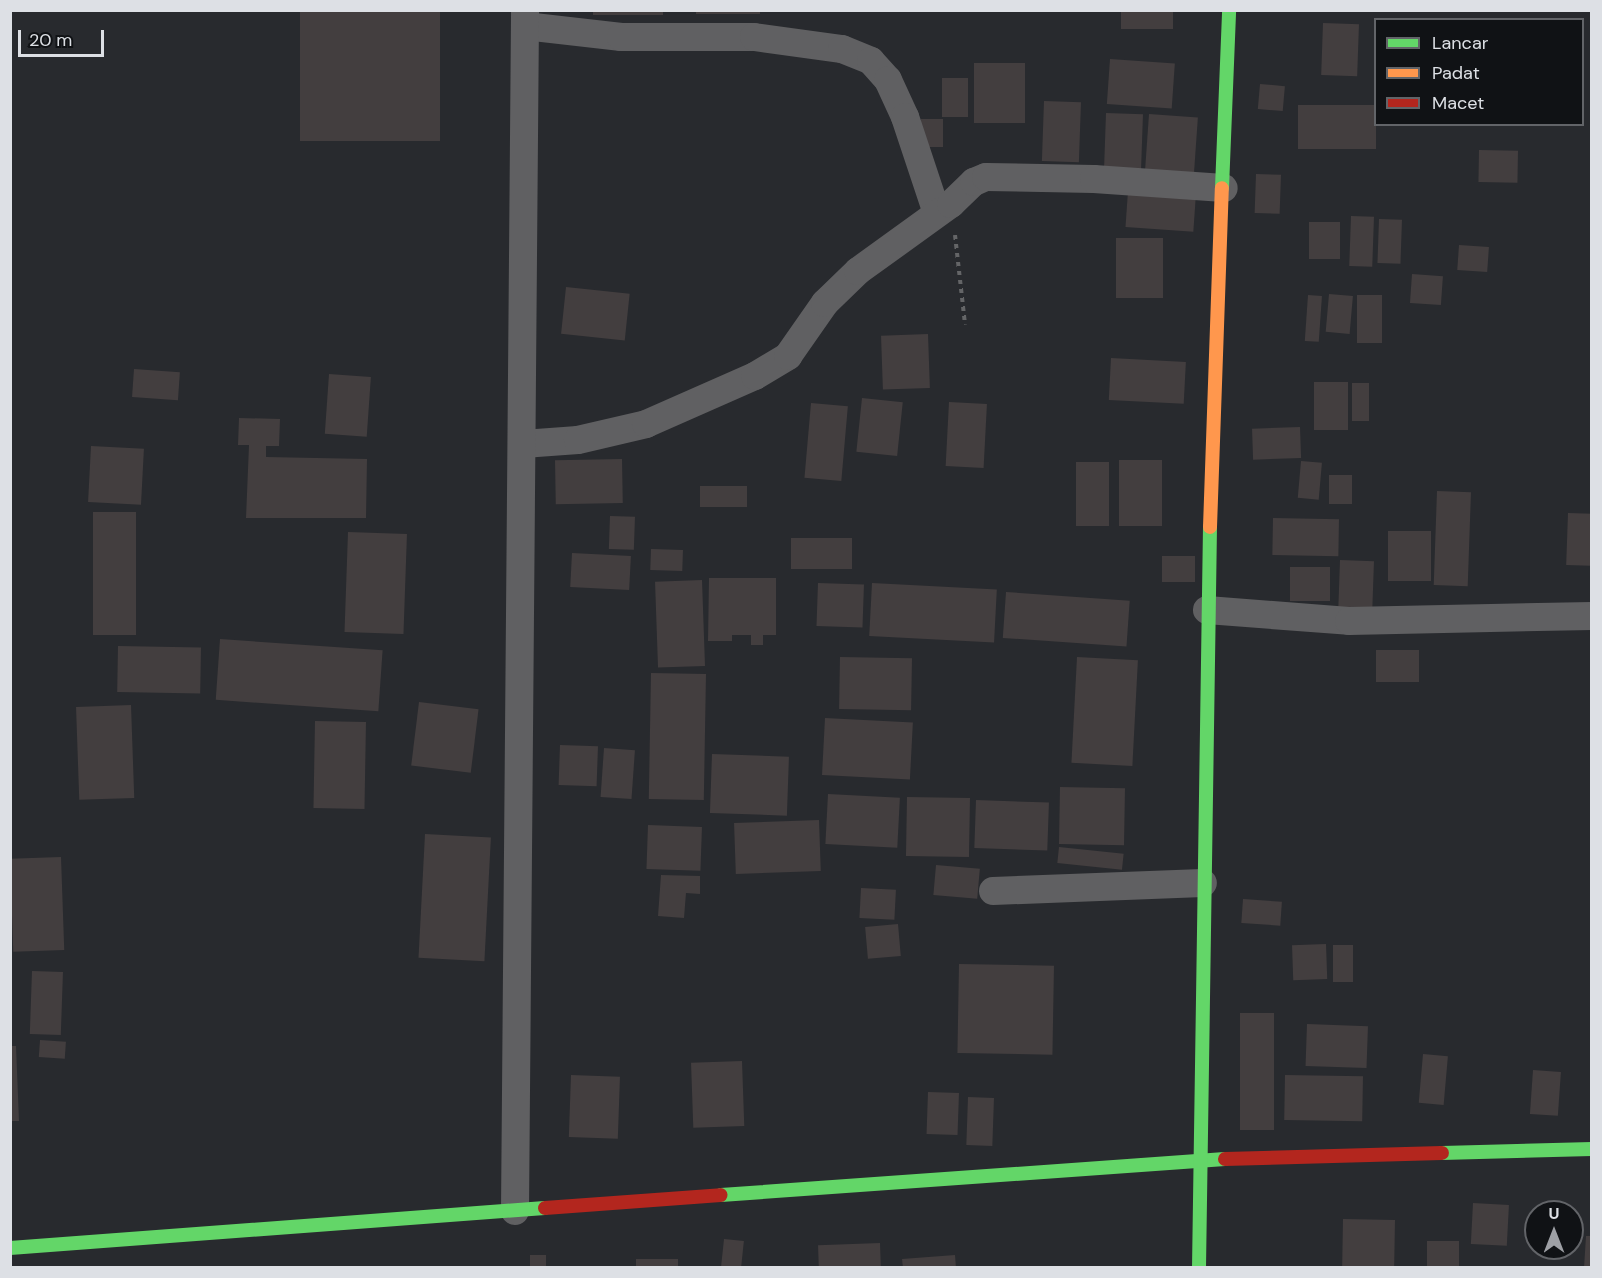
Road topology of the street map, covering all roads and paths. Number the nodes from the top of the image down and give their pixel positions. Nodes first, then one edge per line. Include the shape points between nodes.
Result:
1 (1229, 10) edge
2 (525, 18) edge
3 (1224, 188) junction
4 (944, 209) junction
5 (965, 324) dead end
6 (523, 444) junction
7 (1207, 609) junction
8 (1592, 616) edge
9 (1203, 883) junction
10 (993, 891) dead end
11 (1592, 1149) edge
12 (1200, 1160) junction
13 (515, 1211) junction
14 (10, 1248) edge
15 (1199, 1268) edge

1 - 3 street
2 - 4 street via 621,37 754,37 842,49 871,61 888,80
2 - 6 street
3 - 4 street via 986,177 974,182
3 - 7 street
4 - 5 path
4 - 6 street via 858,271 825,303 788,356 755,376 646,424 579,440
6 - 13 street
7 - 8 street via 1349,621
7 - 9 street
9 - 10 street
9 - 12 street
11 - 12 street
12 - 13 street
12 - 15 street
13 - 14 street

